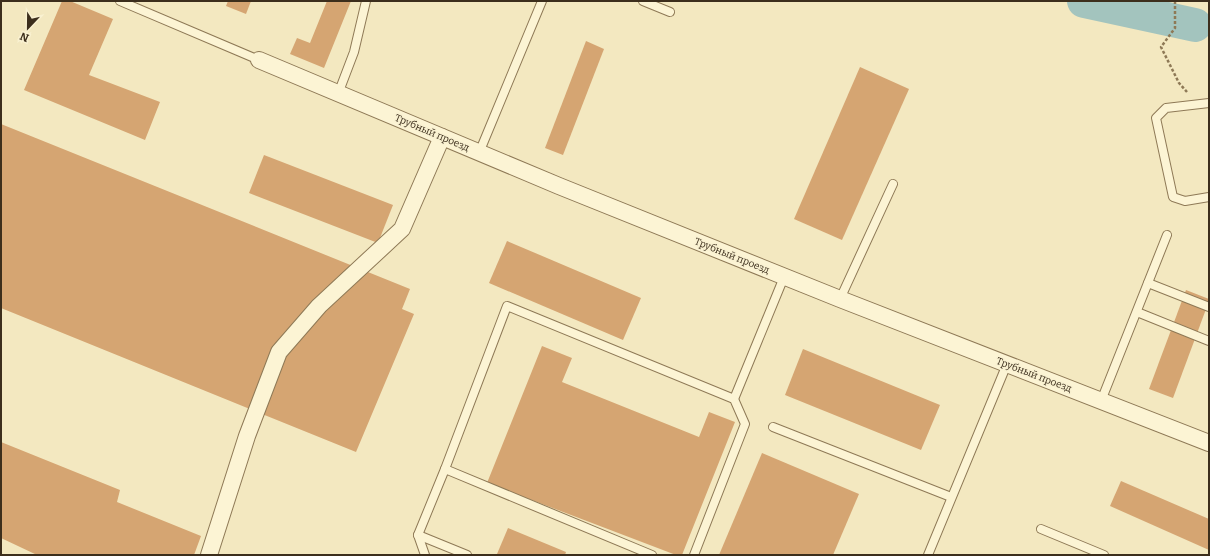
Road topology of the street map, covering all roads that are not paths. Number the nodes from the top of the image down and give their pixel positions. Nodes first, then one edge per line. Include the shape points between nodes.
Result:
1 (120, 1) edge
2 (366, 1) edge
3 (542, 1) edge
4 (643, 1) edge
5 (670, 12) dead end
6 (259, 60) joint
7 (338, 94) junction
8 (1209, 103) edge
9 (442, 137) junction
10 (479, 153) junction
11 (894, 184) dead end
12 (1209, 197) edge
13 (1167, 235) dead end
14 (784, 277) junction
15 (1148, 283) junction
16 (840, 300) junction
17 (1209, 307) edge
18 (1137, 312) junction
19 (1209, 341) edge
20 (1007, 364) junction
21 (734, 399) junction
22 (1102, 401) junction
23 (773, 427) dead end
24 (1209, 443) edge
25 (444, 469) junction
26 (951, 498) junction
27 (1041, 529) dead end
28 (418, 535) junction
29 (209, 555) edge
30 (425, 555) edge
31 (467, 555) edge
32 (652, 555) edge
33 (694, 555) edge
34 (928, 555) edge
35 (1104, 555) edge

1 - 6 lane
2 - 7 lane via 354,52
3 - 10 lane
4 - 5 lane
6 - 7 street, Трубный проезд
7 - 9 street, Трубный проезд
8 - 12 lane via 1166,108 1156,118 1173,197 1185,201
9 - 10 street, Трубный проезд
9 - 29 street via 402,229 319,306 279,352 247,436
10 - 14 street, Трубный проезд
11 - 16 lane
13 - 15 lane
14 - 16 street, Трубный проезд
14 - 21 lane
15 - 17 lane
15 - 18 lane
16 - 20 street, Трубный проезд
18 - 19 lane
18 - 22 lane
20 - 22 street, Трубный проезд
20 - 26 lane
21 - 25 lane via 507,306
21 - 33 lane via 745,424
22 - 24 street, Трубный проезд
23 - 26 lane
25 - 28 lane
25 - 32 lane
26 - 34 lane
27 - 35 lane
28 - 30 lane
28 - 31 lane

